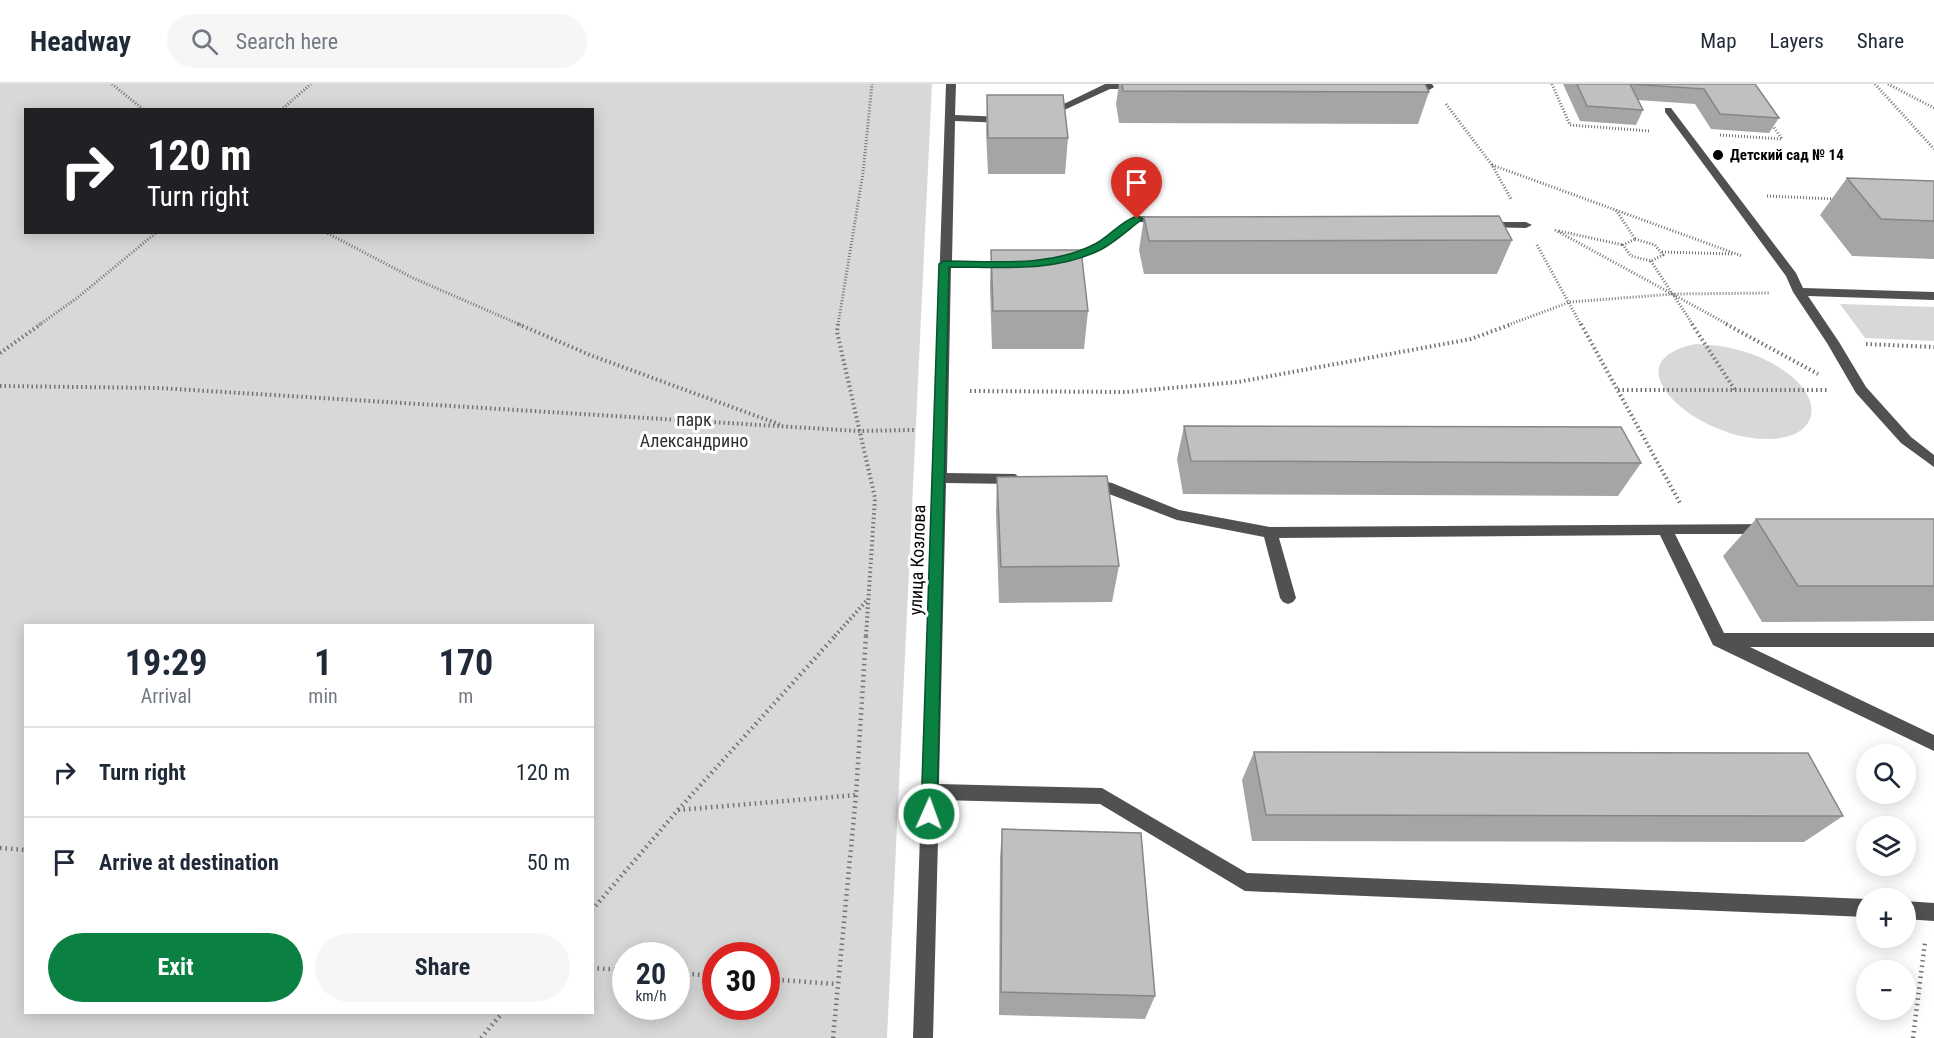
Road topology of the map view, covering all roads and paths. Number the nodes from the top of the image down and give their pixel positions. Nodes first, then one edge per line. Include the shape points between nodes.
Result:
1 (112, 84) edge
2 (311, 84) edge
3 (872, 84) edge
4 (951, 84) edge
5 (1552, 84) edge
6 (1875, 84) edge
7 (1888, 84) edge
8 (1428, 85) edge
9 (1144, 86) edge
10 (1394, 87) edge
11 (142, 108) edge
12 (283, 108) edge
13 (1934, 108) edge
14 (1668, 110) dead end
15 (1040, 116) edge
16 (950, 118) junction
17 (1020, 120) edge
18 (1770, 121) edge
19 (1684, 133) junction
20 (1934, 149) edge
21 (1492, 165) junction
22 (1730, 195) junction
23 (1843, 199) dead end
24 (1616, 210) junction
25 (1172, 220) edge
26 (1467, 225) edge
27 (1526, 225) junction
28 (155, 234) edge
29 (329, 234) edge
30 (1635, 239) junction
31 (1623, 245) junction
32 (1662, 252) junction
33 (1738, 255) junction
34 (1049, 261) edge
35 (1651, 261) junction
36 (944, 264) junction
37 (1017, 264) edge
38 (1792, 276) junction
39 (1799, 292) junction
40 (1674, 294) junction
41 (1934, 296) edge
42 (1570, 302) junction
43 (1833, 342) junction
44 (1934, 347) edge
45 (0, 353) edge
46 (1827, 379) dead end
47 (0, 386) edge
48 (1618, 390) junction
49 (1735, 390) junction
50 (1803, 390) dead end
51 (969, 391) dead end
52 (787, 427) junction
53 (921, 430) dead end
54 (858, 431) junction
55 (1934, 462) edge
56 (939, 478) junction
57 (1035, 479) edge
58 (1077, 481) edge
59 (1694, 528) junction
60 (1785, 528) edge
61 (1665, 529) junction
62 (1270, 533) junction
63 (1288, 597) dead end
64 (868, 599) junction
65 (1719, 640) junction
66 (1934, 640) edge
67 (1934, 743) edge
68 (930, 792) junction
69 (856, 795) junction
70 (678, 810) junction
71 (0, 848) edge
72 (24, 850) edge
73 (594, 908) edge
74 (1856, 908) edge
75 (1916, 911) edge
76 (1931, 912) edge
77 (594, 968) edge
78 (612, 969) edge
79 (780, 980) edge
80 (836, 984) junction
81 (501, 1014) edge
82 (481, 1038) edge
83 (833, 1038) edge
84 (923, 1038) edge
85 (1913, 1038) edge

1 - 11 path
2 - 12 path
3 - 54 path via 837,332
4 - 16 street, улица Козлова
5 - 19 path via 1570,125
6 - 20 path
7 - 13 path
8 - 10 street
8 - 21 path
9 - 15 street via 1108,86
14 - 19 street
16 - 17 street
16 - 36 street, улица Козлова
18 - 19 path via 1782,140
19 - 22 street
21 - 24 path
21 - 27 path
22 - 23 path
22 - 38 street
24 - 30 path
24 - 33 path
25 - 34 street via 1137,219 1098,247
26 - 27 street
27 - 42 path
28 - 45 path via 77,298
29 - 52 path via 413,278 590,355
30 - 31 path
30 - 32 path via 1648,241
31 - 35 path via 1631,256
31 - 40 path via 1554,230
32 - 33 path
32 - 35 path via 1661,258
33 - 38 path
35 - 40 path
36 - 37 street
36 - 56 street, улица Козлова
38 - 39 street
39 - 40 path
39 - 41 street
39 - 43 street
40 - 42 path
40 - 46 path
40 - 49 path
42 - 48 path
42 - 51 path via 1471,339 1238,382 1125,392
43 - 44 path
43 - 55 street via 1861,390 1906,440
47 - 52 path via 159,388
48 - 49 path
48 - 59 path
49 - 50 path
52 - 54 path
53 - 54 path
54 - 64 path via 875,498
56 - 57 street
56 - 68 street, улица Козлова
58 - 62 street via 1107,487 1177,515
59 - 60 street
59 - 61 street
61 - 62 street
61 - 65 street
62 - 63 street
64 - 69 path
64 - 70 path
65 - 66 street
65 - 67 street
68 - 74 street via 1102,796 1245,882
68 - 84 street, улица Козлова
69 - 70 path
69 - 80 path
70 - 73 path
71 - 72 path
75 - 76 street
76 - 85 path
77 - 78 path
79 - 80 path
80 - 83 path
81 - 82 path

